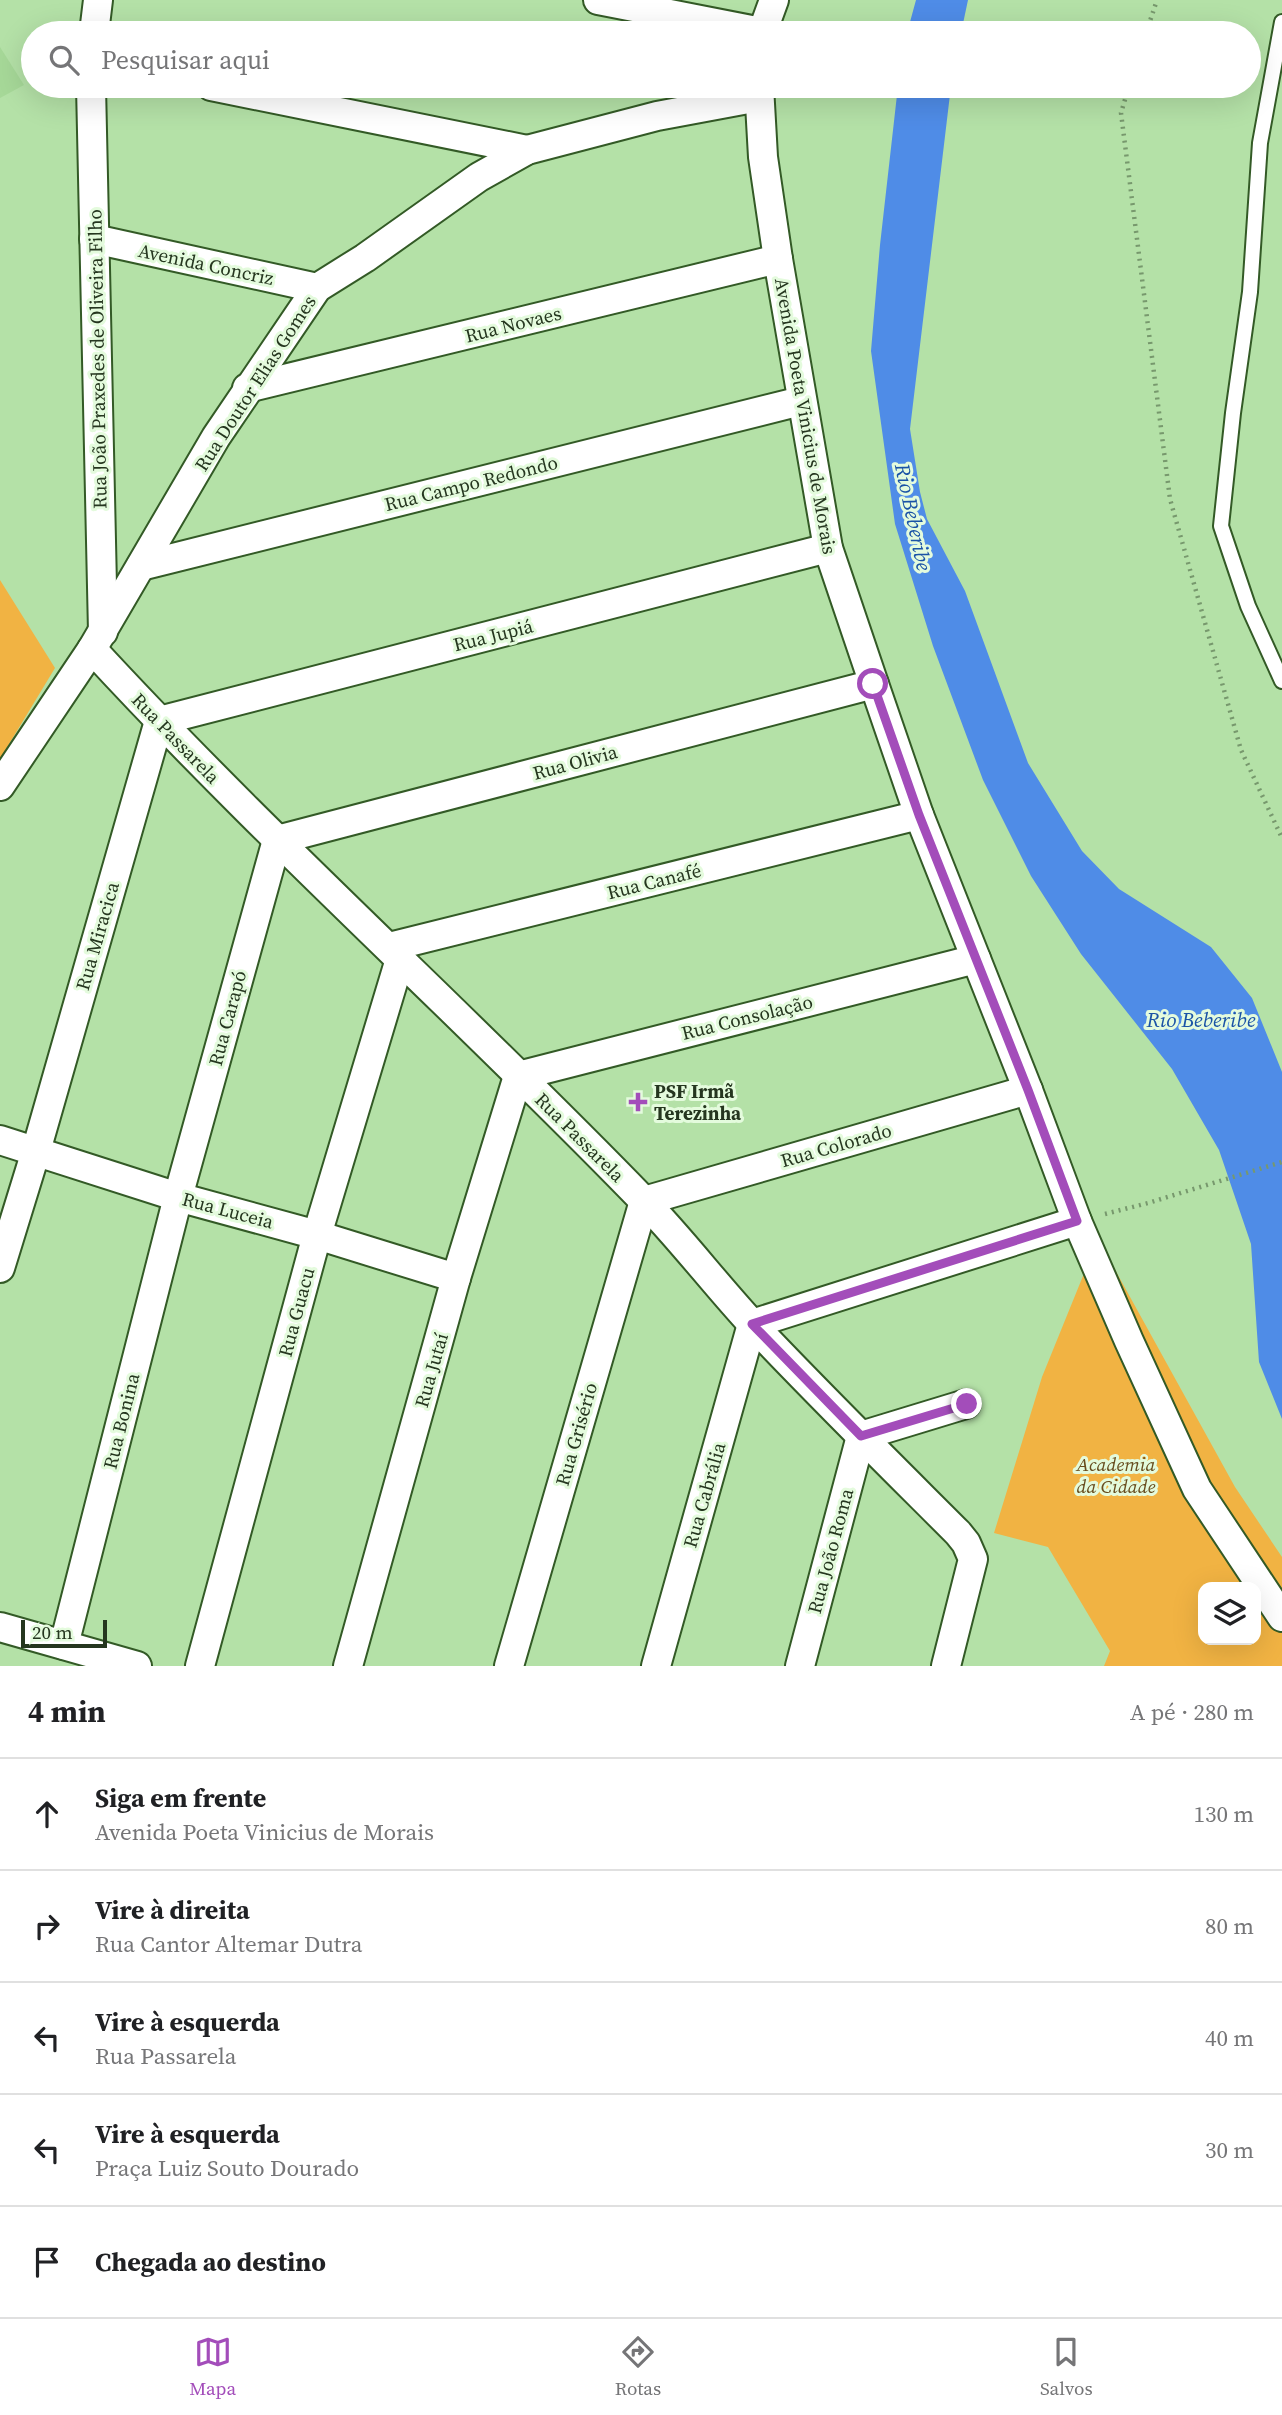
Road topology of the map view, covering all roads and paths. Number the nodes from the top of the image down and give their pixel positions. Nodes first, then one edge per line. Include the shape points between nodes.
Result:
1 (98, 0) edge
2 (598, 0) edge
3 (774, 0) edge
4 (1157, 0) edge
5 (95, 21) edge
6 (706, 21) edge
7 (766, 21) edge
8 (1150, 21) edge
9 (1282, 22) edge
10 (91, 98) edge
11 (270, 98) edge
12 (730, 98) edge
13 (759, 98) edge
14 (1125, 98) edge
15 (527, 150) junction
16 (94, 239) junction
17 (778, 260) junction
18 (317, 288) junction
19 (247, 388) junction
20 (801, 401) junction
21 (828, 548) junction
22 (141, 566) junction
23 (98, 641) junction
24 (1282, 681) edge
25 (873, 684) junction
26 (159, 721) junction
27 (0, 786) edge
28 (919, 815) junction
29 (1282, 838) edge
30 (277, 840) junction
31 (395, 953) junction
32 (976, 959) junction
33 (519, 1076) junction
34 (1028, 1090) junction
35 (0, 1140) edge
36 (36, 1151) junction
37 (1282, 1162) edge
38 (178, 1197) junction
39 (644, 1201) junction
40 (1077, 1221) junction
41 (317, 1235) junction
42 (0, 1268) edge
43 (456, 1278) junction
44 (752, 1324) junction
45 (967, 1404) dead end
46 (861, 1436) junction
47 (1282, 1618) edge
48 (0, 1628) edge
49 (64, 1645) junction
50 (136, 1666) edge
51 (200, 1666) edge
52 (348, 1666) edge
53 (509, 1666) edge
54 (656, 1666) edge
55 (800, 1666) edge
56 (946, 1666) edge

1 - 5 street
2 - 6 street
3 - 7 street
4 - 8 path
9 - 24 lane via 1260,144 1250,292 1221,526 1248,606
10 - 16 street, Rua João Praxedes de Oliveira Filho
11 - 15 street
12 - 15 street, Rua Doutor Elias Gomes
13 - 17 street, Avenida Poeta Vinicius de Morais
14 - 29 path via 1121,113 1170,499 1241,750
15 - 18 street, Rua Doutor Elias Gomes via 479,177
16 - 18 street, Avenida Concriz
16 - 23 street, Rua João Praxedes de Oliveira Filho
17 - 19 street, Rua Novaes
17 - 20 street, Avenida Poeta Vinicius de Morais
18 - 19 street, Rua Doutor Elias Gomes
19 - 22 street, Rua Doutor Elias Gomes
20 - 21 street, Avenida Poeta Vinicius de Morais
20 - 22 street, Rua Campo Redondo
21 - 25 street, Avenida Poeta Vinicius de Morais
21 - 26 street, Rua Jupiá
22 - 23 street, Rua Doutor Elias Gomes
23 - 26 street, Rua Passarela
23 - 27 street, Rua Doutor Elias Gomes
25 - 28 street, Avenida Poeta Vinicius de Morais
25 - 30 street, Rua Olivia
26 - 30 street, Rua Passarela
26 - 36 street, Rua Miracica
28 - 31 street, Rua Canafé
28 - 32 street, Avenida Poeta Vinicius de Morais
30 - 31 street, Rua Passarela
30 - 38 street, Rua Carapó
31 - 33 street, Rua Passarela
31 - 41 street, Rua Guacu
32 - 33 street, Rua Consolação
32 - 34 street, Avenida Poeta Vinicius de Morais
33 - 39 street, Rua Passarela
33 - 43 street, Rua Jutaí
34 - 39 street, Rua Colorado
34 - 40 street, Avenida Poeta Vinicius de Morais
35 - 36 street, Rua Luceia
36 - 38 street, Rua Luceia
36 - 42 street, Rua Miracica
37 - 40 path
38 - 41 street, Rua Luceia
38 - 49 street, Rua Bonina
39 - 44 street, Rua Passarela
39 - 53 street, Rua Grisério
40 - 44 street
40 - 47 street, Avenida Poeta Vinicius de Morais via 1198,1489
41 - 43 street, Rua Luceia
41 - 51 street, Rua Guacu
43 - 52 street, Rua Jutaí
44 - 46 street, Rua Passarela
44 - 54 street, Rua Cabrália
45 - 46 street
46 - 55 street, Rua João Roma
46 - 56 street, Rua Passarela via 958,1533 973,1559
48 - 49 street
49 - 50 street

